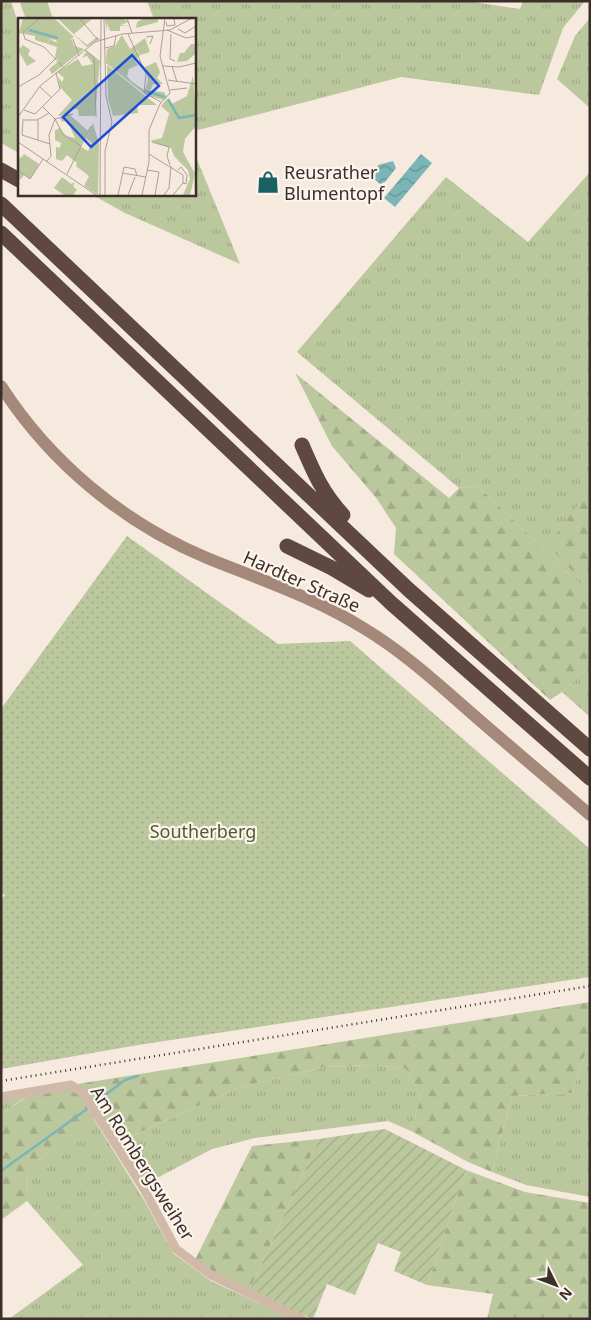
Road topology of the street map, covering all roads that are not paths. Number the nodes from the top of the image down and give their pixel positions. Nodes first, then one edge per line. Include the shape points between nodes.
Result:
1 (1, 170) edge
2 (18, 179) edge
3 (1, 204) edge
4 (1, 233) edge
5 (1, 386) edge
6 (302, 445) dead end
7 (357, 540) junction
8 (287, 546) dead end
9 (392, 603) junction
10 (590, 749) edge
11 (590, 778) edge
12 (590, 815) edge
13 (1, 1097) edge
14 (302, 1319) edge

1 - 2 highway
3 - 7 highway
4 - 9 highway
5 - 12 main road, Hardter Straße via 33,430 102,497 172,541 308,598 366,629 448,692
6 - 7 highway via 318,482 332,504 349,521
7 - 10 highway
8 - 9 highway
9 - 11 highway
13 - 14 street, Am Rombergsweiher via 71,1085 83,1093 144,1189 176,1250 211,1275

